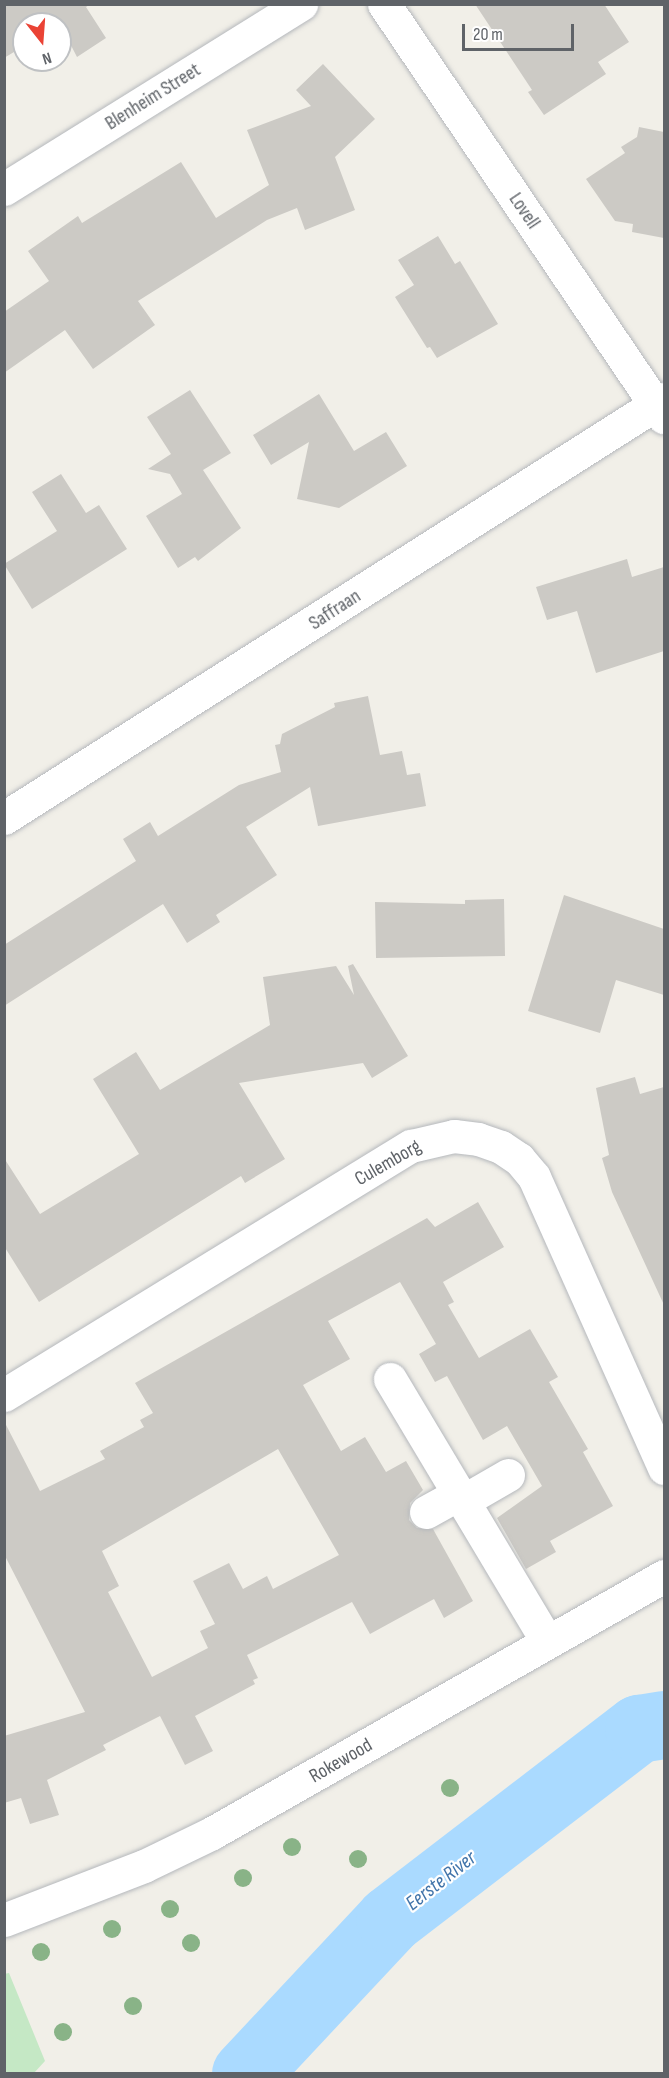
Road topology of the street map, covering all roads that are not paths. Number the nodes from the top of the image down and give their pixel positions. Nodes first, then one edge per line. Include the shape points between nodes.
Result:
1 (301, 4) edge
2 (384, 4) edge
3 (4, 189) edge
4 (662, 407) edge
5 (4, 818) edge
6 (390, 1379) dead end
7 (4, 1395) edge
8 (664, 1468) edge
9 (508, 1476) dead end
10 (461, 1498) junction
11 (426, 1512) dead end
12 (664, 1576) edge
13 (547, 1641) junction
14 (4, 1920) edge

1 - 3 street, Blenheim Street
2 - 4 street, Lovell
4 - 5 street, Saffraan
6 - 10 street
7 - 8 street, Culemborg via 411,1146 445,1137 470,1138 501,1147 519,1159 534,1177
9 - 10 street
10 - 11 street
10 - 13 street
12 - 13 street, Rokewood
13 - 14 street, Rokewood via 212,1833 144,1866

